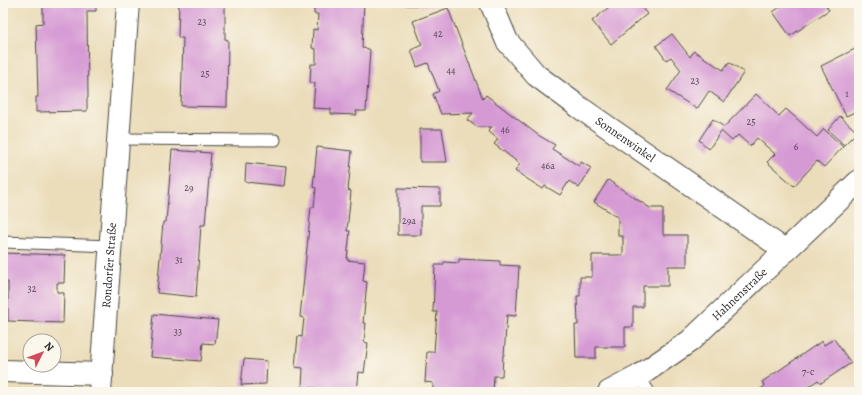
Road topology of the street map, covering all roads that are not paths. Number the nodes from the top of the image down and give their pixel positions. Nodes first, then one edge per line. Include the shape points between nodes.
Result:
1 (128, 3) edge
2 (490, 3) edge
3 (119, 139) junction
4 (275, 140) dead end
5 (859, 181) edge
6 (3, 242) edge
7 (111, 246) junction
8 (786, 251) junction
9 (3, 371) edge
10 (101, 383) edge
11 (644, 384) edge
12 (609, 392) edge

1 - 3 street, Rondorfer Straße
2 - 8 street, Sonnenwinkel via 507,41 536,75
3 - 4 lane
3 - 7 street, Rondorfer Straße
5 - 8 street, Hahnenstraße
6 - 7 lane
7 - 10 street, Rondorfer Straße
8 - 11 street, Hahnenstraße
9 - 10 street
11 - 12 street, Hahnenstraße

